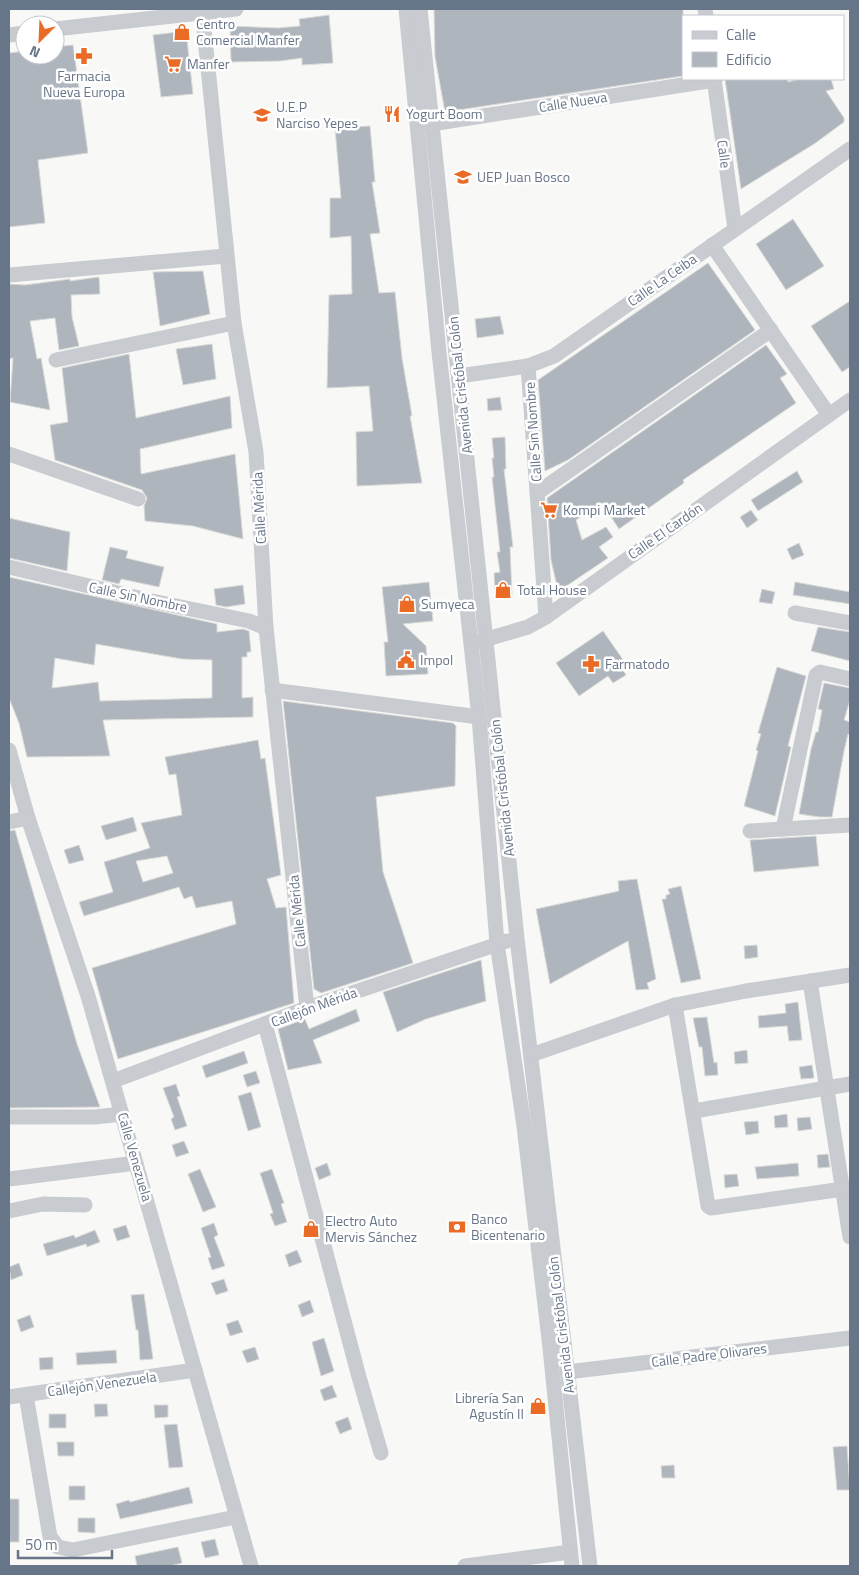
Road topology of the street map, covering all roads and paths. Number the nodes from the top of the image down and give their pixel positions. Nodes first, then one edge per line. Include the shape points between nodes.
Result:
1 (236, 9) edge
2 (406, 9) edge
3 (420, 9) edge
4 (202, 10) edge
5 (105, 15) edge
6 (65, 26) edge
7 (708, 80) edge
8 (714, 80) edge
9 (431, 124) junction
10 (850, 149) edge
11 (734, 229) junction
12 (712, 246) junction
13 (226, 256) junction
14 (9, 275) edge
15 (234, 323) junction
16 (772, 330) junction
17 (56, 360) dead end
18 (528, 366) junction
19 (459, 376) junction
20 (850, 400) edge
21 (829, 415) junction
22 (9, 454) edge
23 (537, 494) junction
24 (138, 499) dead end
25 (9, 567) edge
26 (794, 614) dead end
27 (546, 617) junction
28 (850, 623) edge
29 (266, 628) junction
30 (486, 640) junction
31 (471, 643) junction
32 (850, 679) edge
33 (272, 690) junction
34 (479, 717) junction
35 (9, 750) edge
36 (28, 818) junction
37 (9, 822) edge
38 (850, 825) edge
39 (783, 829) junction
40 (750, 831) dead end
41 (516, 938) junction
42 (497, 943) junction
43 (850, 975) edge
44 (810, 981) junction
45 (675, 1005) junction
46 (307, 1008) junction
47 (265, 1024) junction
48 (531, 1055) junction
49 (112, 1081) junction
50 (850, 1084) edge
51 (827, 1089) junction
52 (694, 1111) junction
53 (122, 1114) junction
54 (9, 1117) edge
55 (136, 1162) junction
56 (9, 1179) edge
57 (847, 1189) edge
58 (85, 1205) dead end
59 (9, 1211) edge
60 (850, 1237) edge
61 (850, 1338) edge
62 (195, 1370) junction
63 (567, 1372) junction
64 (26, 1395) junction
65 (9, 1397) edge
66 (381, 1453) dead end
67 (236, 1517) junction
68 (571, 1559) edge
69 (251, 1566) edge
70 (465, 1566) edge
71 (590, 1566) edge

1 - 4 street
2 - 31 street, Avenida Cristóbal Colón
3 - 9 street, Avenida Cristóbal Colón
4 - 5 street
4 - 13 street, Calle Mérida
5 - 6 street
7 - 9 street, Calle Nueva
8 - 11 street, Calle
9 - 19 street, Avenida Cristóbal Colón
10 - 11 street, Calle La Ceiba
11 - 12 street, Calle La Ceiba
12 - 16 street
12 - 18 street, Calle La Ceiba via 554,356
13 - 14 street
13 - 15 street, Calle Mérida
15 - 17 street
15 - 29 street, Calle Mérida via 256,452
16 - 21 street
16 - 23 street
18 - 19 street, Calle La Ceiba
18 - 23 street, Calle Sin Nombre
19 - 30 street, Avenida Cristóbal Colón
20 - 21 street, Calle El Cardón
21 - 27 street, Calle El Cardón
22 - 24 street
23 - 27 street, Calle Sin Nombre
25 - 29 street, Calle Sin Nombre via 249,621
26 - 28 street
27 - 30 street, Calle El Cardón via 528,627
29 - 33 street, Calle Mérida
30 - 31 street, Calle El Cardón
30 - 41 street, Avenida Cristóbal Colón
31 - 34 street, Avenida Cristóbal Colón
32 - 39 street via 820,672 816,675
33 - 34 street
33 - 46 street, Calle Mérida
34 - 42 street, Avenida Cristóbal Colón
35 - 36 street, Calle Venezuela
36 - 37 street
36 - 49 street, Calle Venezuela via 88,996
38 - 39 street
39 - 40 street
41 - 42 street, Callejón Mérida
41 - 48 street, Avenida Cristóbal Colón
42 - 46 street, Callejón Mérida
42 - 68 street, Avenida Cristóbal Colón via 526,1145
43 - 44 street
44 - 45 street
44 - 51 street
45 - 48 street
45 - 52 street
46 - 47 street, Callejón Mérida
47 - 49 street, Callejón Mérida
47 - 66 street
48 - 63 street, Avenida Cristóbal Colón
49 - 53 street, Calle Venezuela
50 - 51 street
51 - 52 street
51 - 57 street
52 - 57 street via 706,1202 711,1208
53 - 54 street
53 - 55 street, Calle Venezuela
55 - 56 street
55 - 62 street, Calle Venezuela
57 - 60 street
58 - 59 street via 43,1204
61 - 63 street, Calle Padre Olivares
62 - 64 street, Callejón Venezuela
62 - 67 street, Calle Venezuela
63 - 71 street, Avenida Cristóbal Colón
64 - 65 street, Callejón Venezuela
64 - 67 street via 50,1537 58,1547 73,1550
67 - 69 street, Calle Venezuela
68 - 70 street

